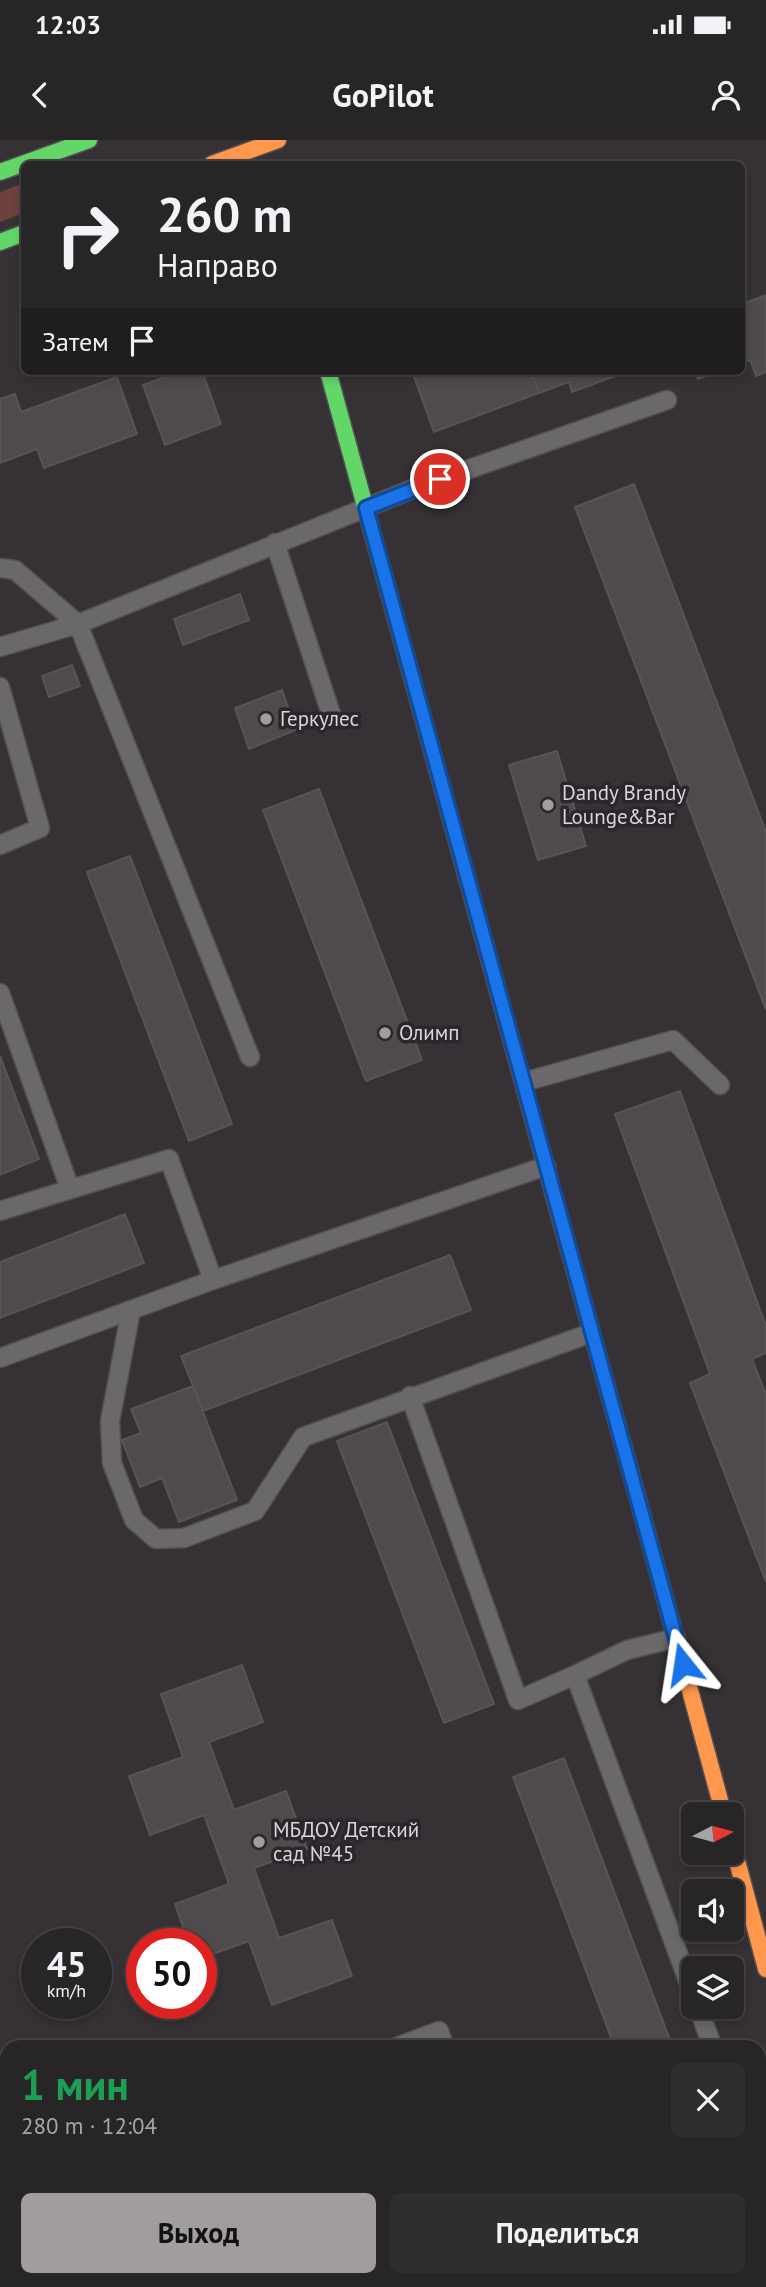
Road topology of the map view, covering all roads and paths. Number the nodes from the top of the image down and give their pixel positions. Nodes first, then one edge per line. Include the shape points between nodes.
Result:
1 (89, 140) edge
2 (268, 142) edge
3 (31, 161) edge
4 (220, 161) edge
5 (270, 161) edge
6 (21, 164) edge
7 (0, 172) edge
8 (21, 234) edge
9 (0, 242) edge
10 (329, 375) edge
11 (667, 400) dead end
12 (366, 508) junction
13 (275, 543) junction
14 (0, 568) edge
15 (78, 624) junction
16 (0, 647) edge
17 (0, 687) edge
18 (332, 717) dead end
19 (0, 845) edge
20 (0, 993) edge
21 (250, 1057) dead end
22 (524, 1082) junction
23 (720, 1085) dead end
24 (546, 1166) junction
25 (70, 1189) junction
26 (0, 1211) edge
27 (213, 1280) junction
28 (131, 1310) junction
29 (591, 1333) junction
30 (0, 1358) edge
31 (410, 1396) junction
32 (676, 1638) junction
33 (575, 1675) junction
34 (720, 1802) edge
35 (738, 1866) edge
36 (681, 1962) edge
37 (766, 1969) edge
38 (702, 2019) edge
39 (415, 2040) edge
40 (442, 2040) edge
41 (710, 2040) edge

1 - 3 main road
2 - 4 main road
2 - 5 main road
6 - 7 main road
8 - 9 main road
10 - 12 main road
11 - 12 lane
12 - 13 lane
12 - 22 main road
13 - 15 lane
13 - 18 lane
14 - 15 lane via 16,570
15 - 16 lane
15 - 21 lane
17 - 19 lane via 40,828
20 - 25 lane
22 - 23 lane via 673,1040
22 - 24 main road
24 - 27 lane
24 - 29 main road
25 - 26 lane
25 - 27 lane via 169,1159
27 - 28 lane
28 - 30 lane
28 - 31 lane via 110,1421 112,1463 134,1520 156,1539 184,1538 255,1511 303,1437
29 - 31 lane
29 - 32 main road
31 - 33 lane via 518,1700
32 - 33 lane via 627,1650
32 - 34 main road
33 - 36 lane
35 - 37 main road
38 - 41 lane
39 - 40 lane via 439,2031

